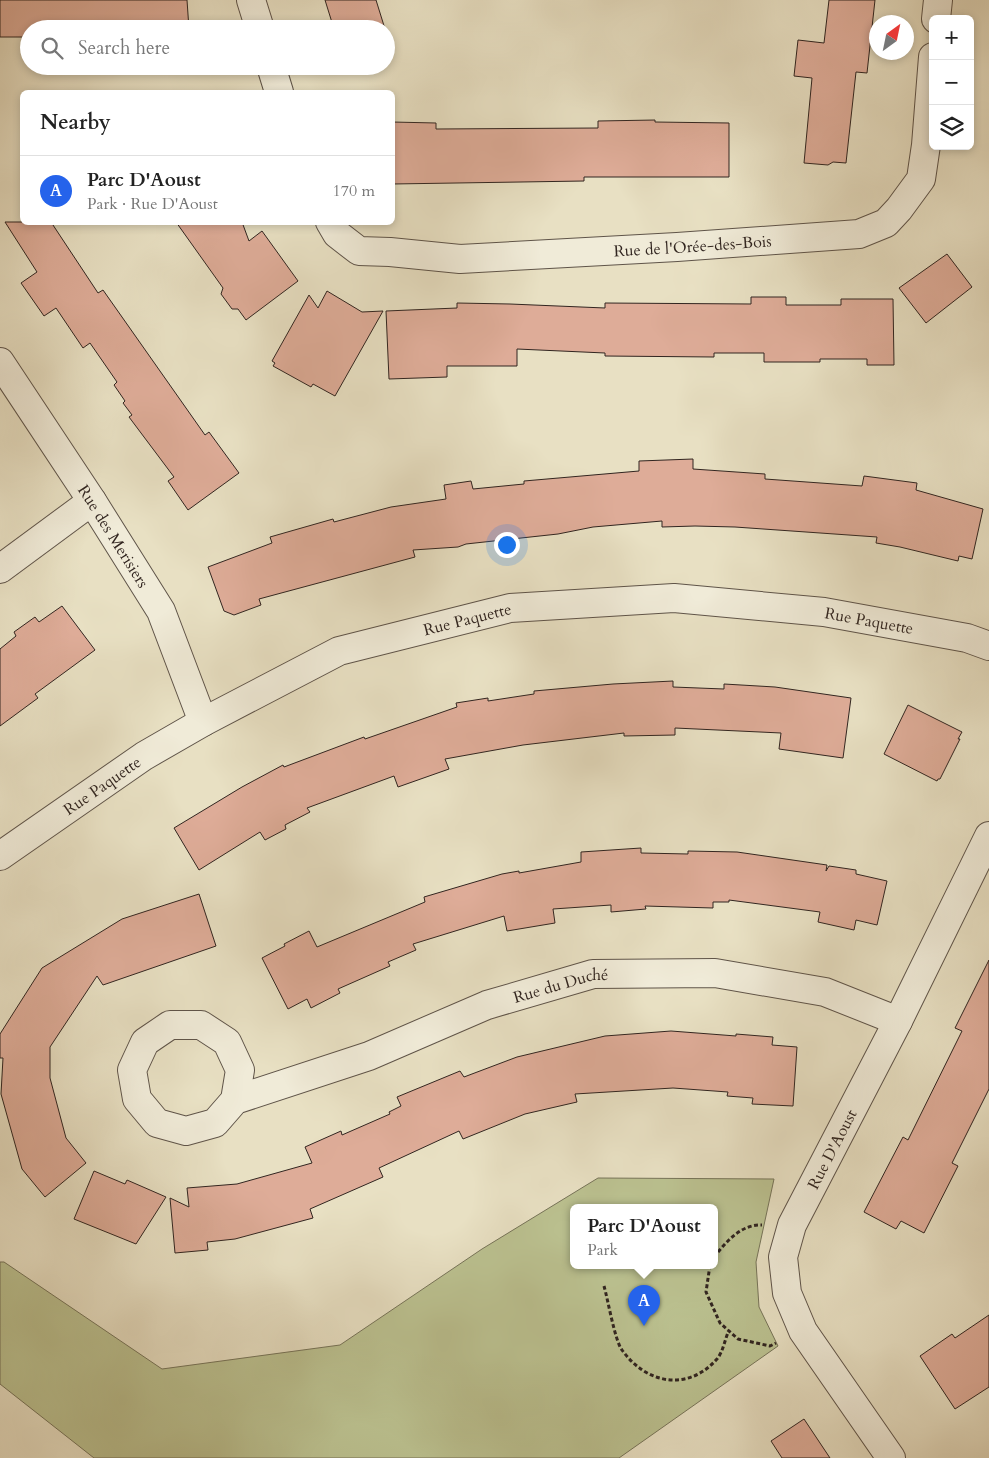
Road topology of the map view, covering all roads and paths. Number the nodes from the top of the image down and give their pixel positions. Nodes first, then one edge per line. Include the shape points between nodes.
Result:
1 (250, 0) edge
2 (938, 0) edge
3 (936, 15) edge
4 (257, 20) edge
5 (933, 60) edge
6 (274, 75) edge
7 (278, 90) edge
8 (332, 225) edge
9 (0, 362) edge
10 (92, 501) junction
11 (0, 569) edge
12 (989, 646) edge
13 (203, 722) junction
14 (989, 836) edge
15 (0, 856) edge
16 (898, 1021) junction
17 (235, 1100) dead end
18 (792, 1226) junction
19 (718, 1252) edge
20 (709, 1269) edge
21 (604, 1286) dead end
22 (729, 1330) junction
23 (802, 1331) junction
24 (891, 1458) edge

1 - 4 street
2 - 3 street
5 - 8 street, Rue de l'Orée-des-Bois via 920,179 886,223 859,234 460,259 359,251 337,234
6 - 7 street
9 - 10 street, Rue des Merisiers
10 - 11 street
10 - 13 street, Rue des Merisiers via 161,611
12 - 13 street, Rue Paquette via 967,638 824,612 674,598 510,608 339,651
13 - 15 street, Rue Paquette via 144,756
14 - 16 street, Rue D'Aoust
16 - 17 street, Rue du Duché via 825,992 715,973 593,974 486,1005 369,1056
16 - 18 street, Rue D'Aoust
18 - 19 path via 755,1224 731,1237
18 - 23 street, Rue D'Aoust via 783,1257 787,1293
20 - 22 path via 706,1292 720,1323
21 - 22 path via 620,1348 647,1374 664,1380 684,1380 702,1373 718,1357
22 - 23 path via 738,1339 770,1346
23 - 24 street, Rue D'Aoust

